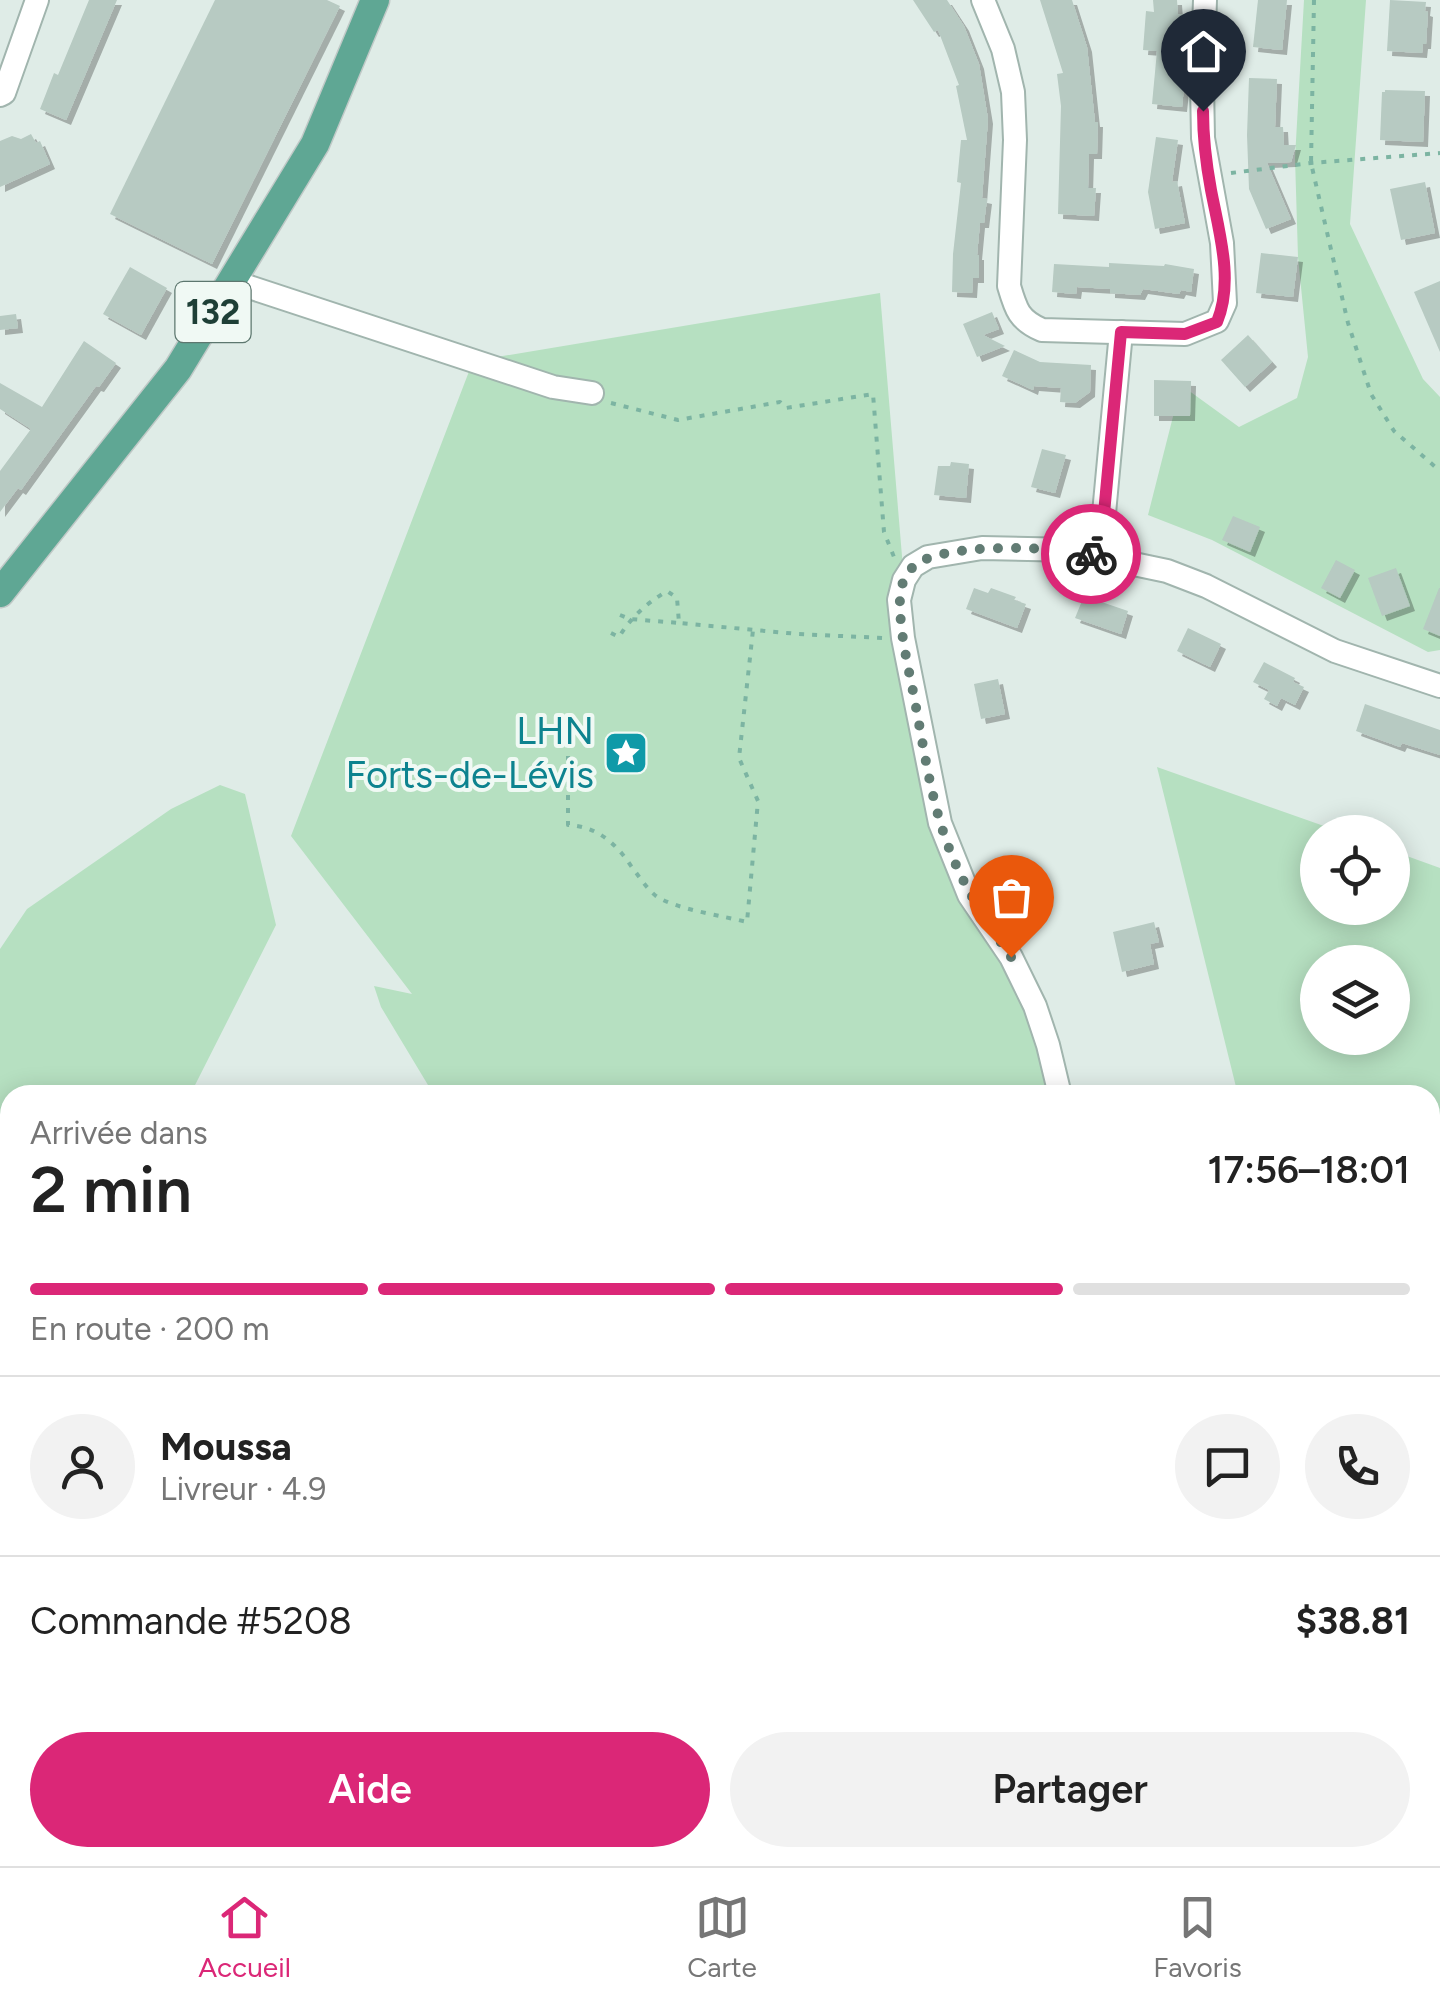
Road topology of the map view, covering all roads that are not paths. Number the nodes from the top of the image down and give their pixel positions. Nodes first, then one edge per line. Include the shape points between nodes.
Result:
1 (37, 0) edge
2 (375, 0) edge
3 (983, 0) edge
4 (1205, 0) edge
5 (0, 96) edge
6 (232, 281) junction
7 (1121, 332) junction
8 (592, 393) road end
9 (1100, 556) junction
10 (0, 593) edge
11 (1440, 686) edge
12 (1058, 1085) edge

1 - 5 street
2 - 6 main road, 132 via 315,144
3 - 7 street via 1013,92 1009,286 1016,309 1042,330
4 - 7 street via 1204,138 1225,303 1217,322 1185,334
6 - 8 street via 553,388
6 - 10 main road, 132 via 178,369
7 - 9 street
9 - 11 street via 1167,571 1335,651
9 - 12 street via 982,548 928,557 913,566 899,600 940,823 970,895 1035,1006

